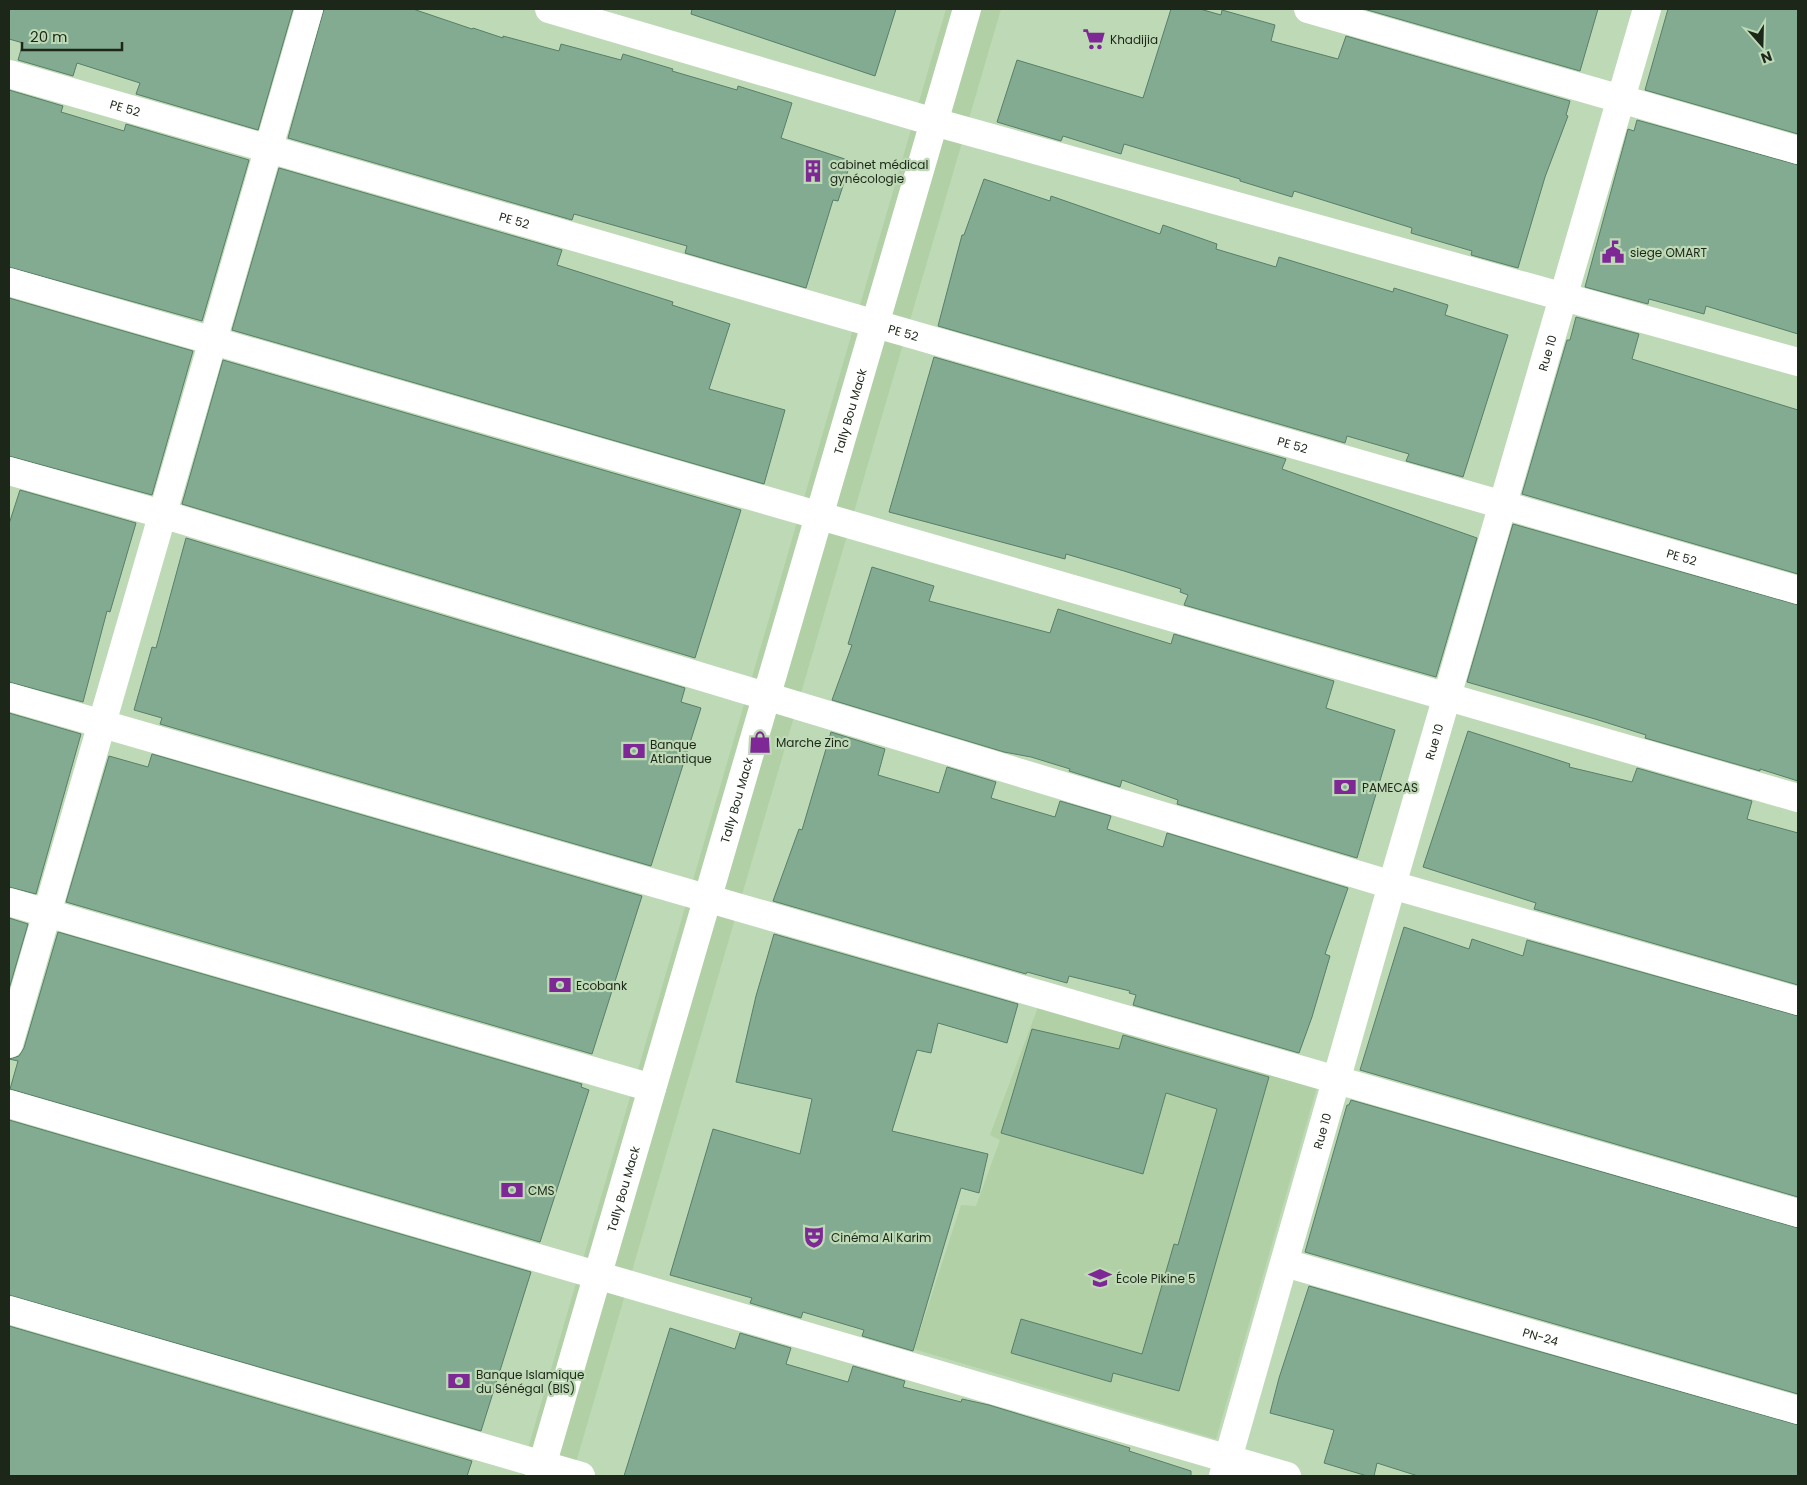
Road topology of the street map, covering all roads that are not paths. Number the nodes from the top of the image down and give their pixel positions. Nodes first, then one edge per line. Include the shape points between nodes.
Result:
1 (309, 9) edge
2 (549, 9) edge
3 (967, 9) edge
4 (1308, 9) edge
5 (1647, 9) edge
6 (9, 74) edge
7 (1621, 99) junction
8 (934, 122) junction
9 (268, 148) junction
10 (1798, 150) edge
11 (9, 282) edge
12 (1564, 296) junction
13 (875, 324) junction
14 (212, 341) junction
15 (1798, 362) edge
16 (9, 471) edge
17 (1504, 504) junction
18 (162, 514) junction
19 (819, 516) junction
20 (1798, 590) edge
21 (767, 696) junction
22 (9, 697) edge
23 (1448, 697) junction
24 (102, 724) junction
25 (1798, 798) edge
26 (1392, 885) junction
27 (708, 899) junction
28 (9, 902) edge
29 (47, 913) junction
30 (1798, 1001) edge
31 (9, 1044) edge
32 (1337, 1080) junction
33 (652, 1088) junction
34 (9, 1104) edge
35 (1798, 1213) edge
36 (1285, 1263) junction
37 (598, 1276) junction
38 (9, 1310) edge
39 (1798, 1410) edge
40 (1226, 1468) edge
41 (541, 1471) edge
42 (581, 1476) edge
43 (1287, 1476) edge

1 - 9 street
2 - 8 street
3 - 8 street, Tally Bou Mack
4 - 7 street
5 - 7 street, Rue 10
6 - 9 street, PE 52
7 - 10 street
7 - 12 street, Rue 10
8 - 12 street
8 - 13 street, Tally Bou Mack
9 - 13 street, PE 52
9 - 14 street
11 - 14 street
12 - 15 street
12 - 17 street, Rue 10
13 - 17 street, PE 52
13 - 19 street, Tally Bou Mack
14 - 18 street
14 - 19 street
16 - 18 street
17 - 20 street, PE 52
17 - 23 street, Rue 10
18 - 21 street
18 - 24 street
19 - 21 street, Tally Bou Mack
19 - 23 street
21 - 26 street
21 - 27 street, Tally Bou Mack
22 - 24 street
23 - 25 street
23 - 26 street, Rue 10
24 - 27 street
24 - 29 street
26 - 30 street
26 - 32 street, Rue 10
27 - 32 street
27 - 33 street, Tally Bou Mack
28 - 29 street
29 - 31 street
29 - 33 street
32 - 35 street
32 - 36 street, Rue 10
33 - 37 street, Tally Bou Mack
34 - 37 street
36 - 39 street, PN-24
36 - 40 street, Rue 10
37 - 40 street
37 - 41 street, Tally Bou Mack
38 - 41 street
40 - 43 street
41 - 42 street

